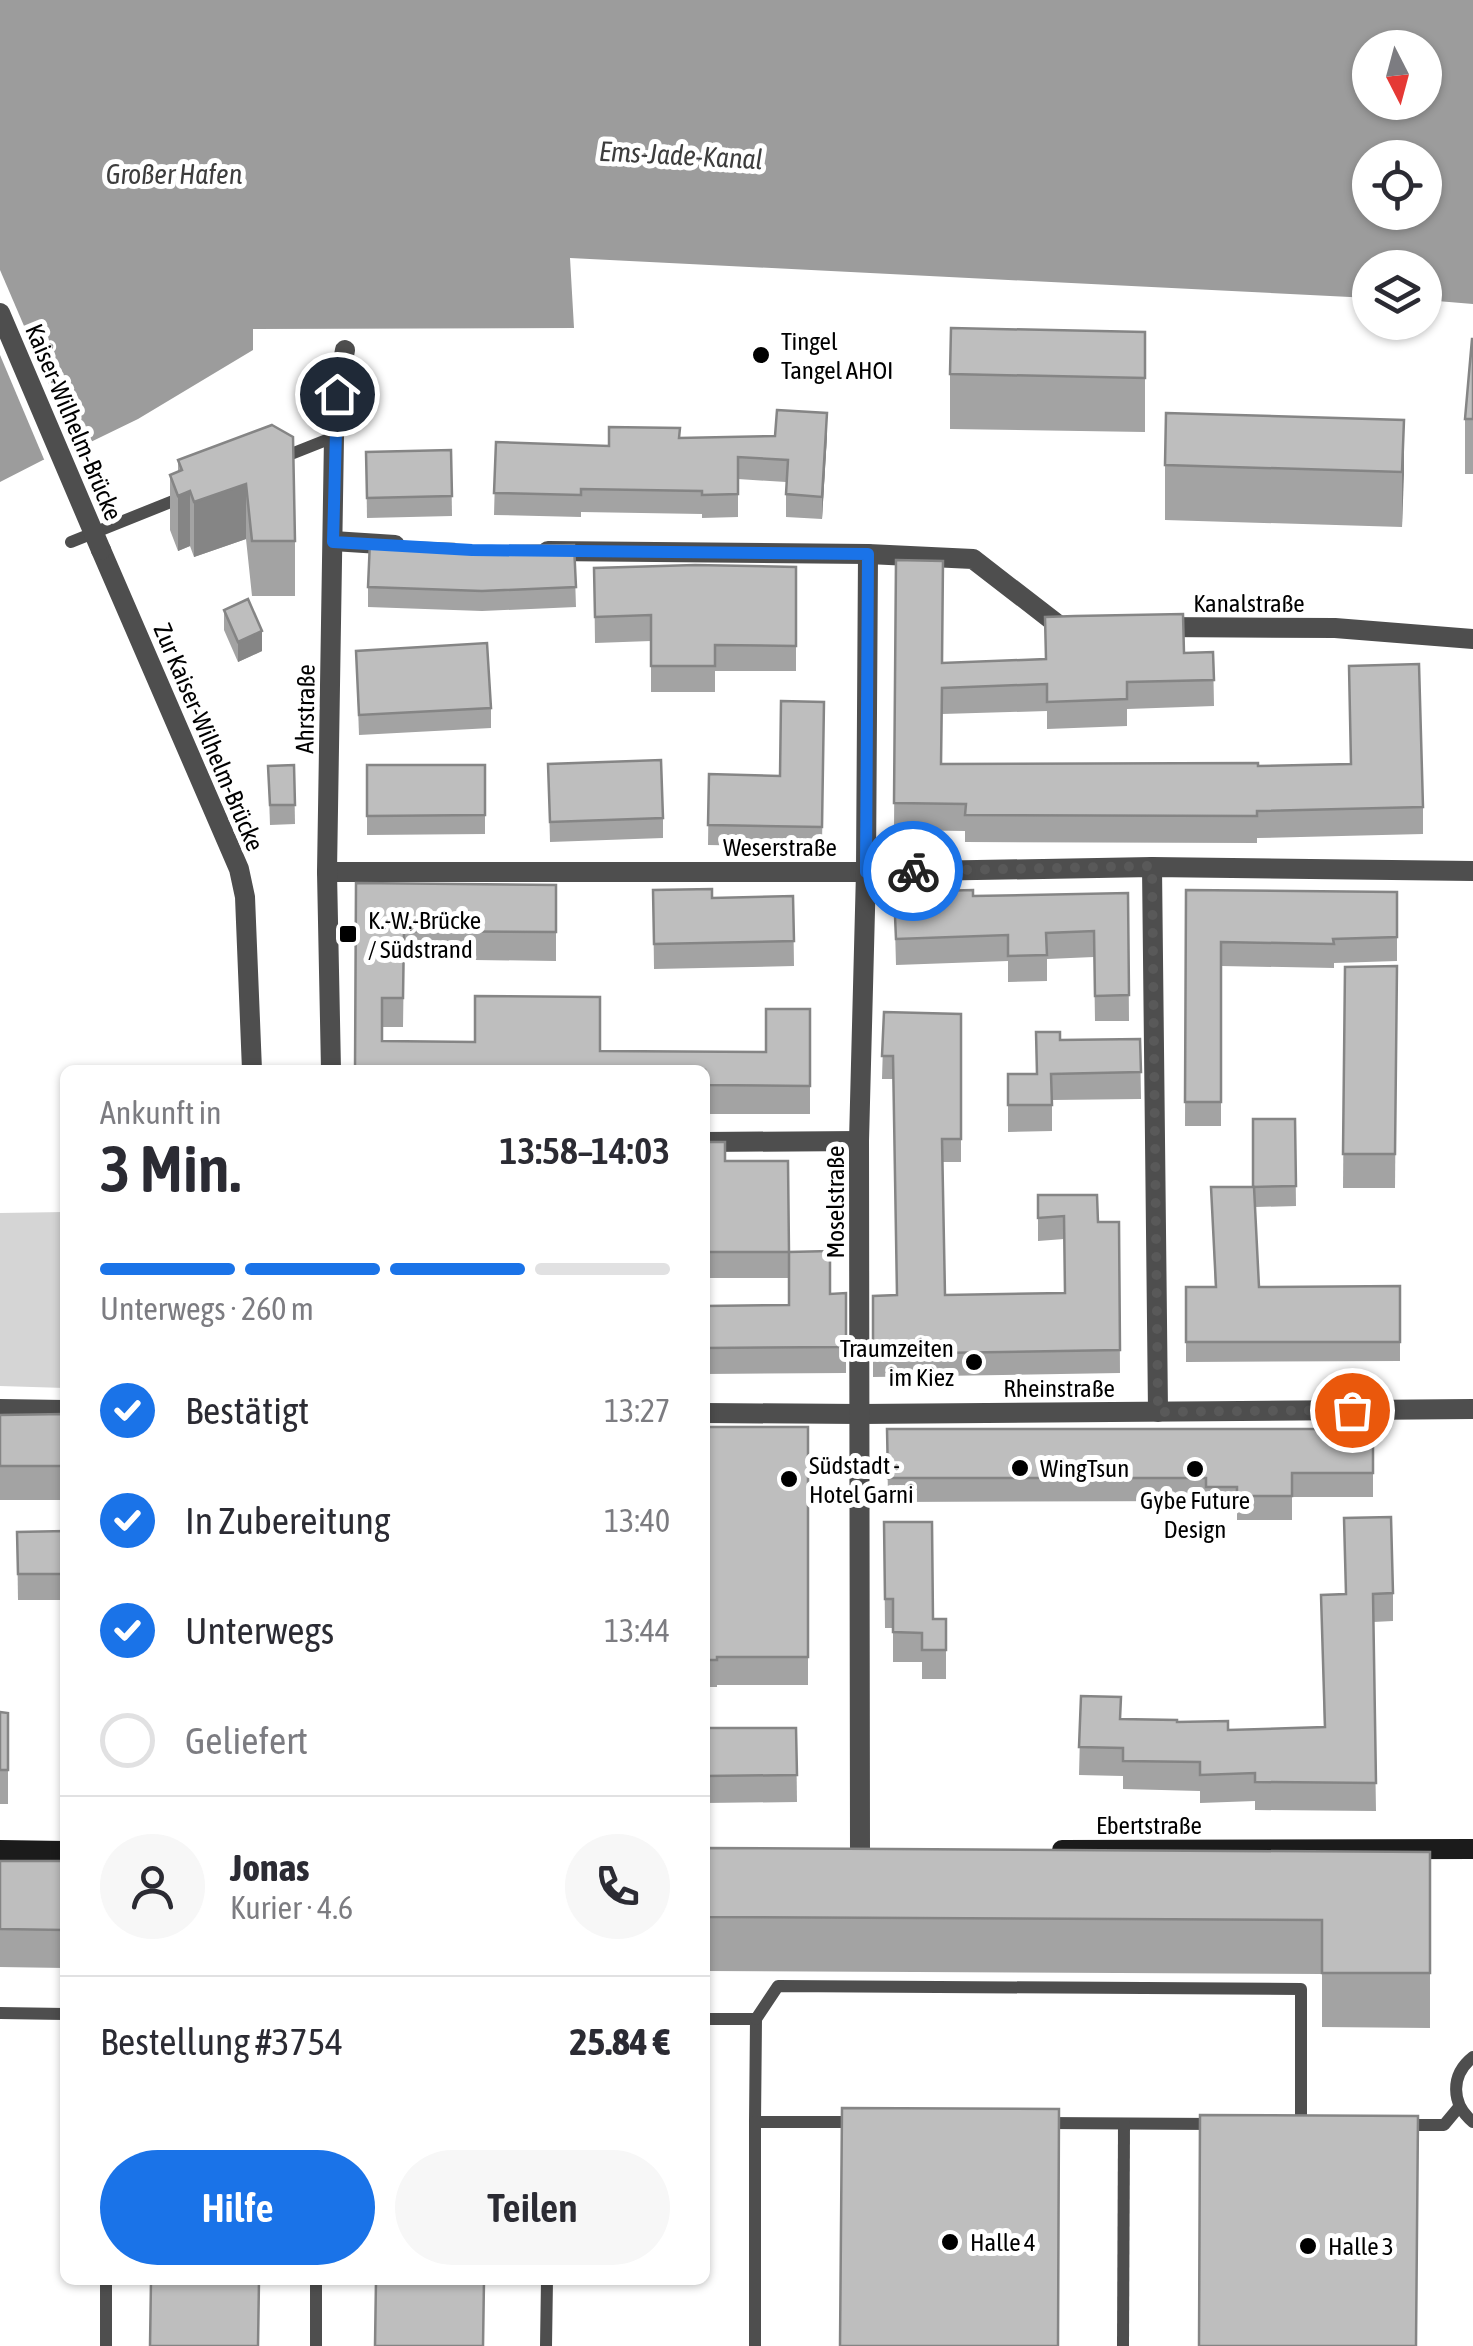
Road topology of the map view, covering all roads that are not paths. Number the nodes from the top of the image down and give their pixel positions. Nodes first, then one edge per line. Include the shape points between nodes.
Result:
1 (0, 313) edge
2 (345, 350) dead end
3 (334, 437) junction
4 (261, 466) edge
5 (187, 496) edge
6 (71, 542) dead end
7 (333, 542) junction
8 (412, 546) edge
9 (101, 550) joint
10 (532, 551) edge
11 (868, 554) junction
12 (1100, 627) edge
13 (1140, 627) edge
14 (1473, 638) edge
15 (1152, 866) junction
16 (1473, 871) edge
17 (328, 872) junction
18 (866, 872) junction
19 (252, 1065) edge
20 (331, 1065) edge
21 (859, 1141) junction
22 (710, 1142) edge
23 (0, 1409) edge
24 (1473, 1409) edge
25 (60, 1410) edge
26 (1158, 1412) junction
27 (710, 1413) edge
28 (860, 1414) junction
29 (0, 1850) edge
30 (60, 1850) edge
31 (860, 1850) edge
32 (1036, 1850) edge
33 (1473, 1850) edge
34 (0, 2014) edge
35 (60, 2014) edge
36 (710, 2018) edge
37 (756, 2019) junction
38 (1473, 2057) edge
39 (1459, 2106) junction
40 (755, 2122) junction
41 (872, 2122) edge
42 (1473, 2122) edge
43 (1027, 2123) edge
44 (1124, 2124) junction
45 (1222, 2124) edge
46 (1281, 2124) edge
47 (1301, 2124) junction
48 (1319, 2124) edge
49 (1390, 2125) edge
50 (106, 2285) edge
51 (316, 2285) edge
52 (547, 2285) edge
53 (106, 2346) edge
54 (316, 2346) edge
55 (546, 2346) edge
56 (755, 2346) edge
57 (1123, 2346) edge

1 - 9 street, Kaiser-Wilhelm-Brücke, bridge
2 - 3 street, Ahrstraße
3 - 4 lane
3 - 7 street, Ahrstraße
5 - 6 lane
7 - 8 street
7 - 17 street, Ahrstraße
9 - 19 street, Zur Kaiser-Wilhelm-Brücke via 239,869
10 - 11 street
11 - 12 street via 972,559 1061,627
11 - 18 street, Moselstraße
13 - 14 street, Kanalstraße via 1335,628
15 - 16 street, Weserstraße
15 - 18 street, Weserstraße
15 - 26 street
17 - 18 street, Weserstraße
17 - 20 street, Ahrstraße
18 - 21 street, Moselstraße
21 - 22 street
21 - 28 street, Moselstraße
23 - 25 street
24 - 26 street, Rheinstraße
26 - 28 street, Rheinstraße
27 - 28 street, Rheinstraße
28 - 31 street, Moselstraße
29 - 30 street
32 - 33 street, Ebertstraße
34 - 35 lane
36 - 37 lane
37 - 40 lane
37 - 47 lane via 778,1986 1301,1990
38 - 39 lane via 1456,2082
39 - 42 lane
39 - 49 lane via 1444,2125
40 - 41 lane
40 - 56 lane
43 - 44 lane
44 - 45 lane
44 - 57 lane
46 - 47 lane
47 - 48 lane
50 - 53 lane
51 - 54 lane
52 - 55 lane

